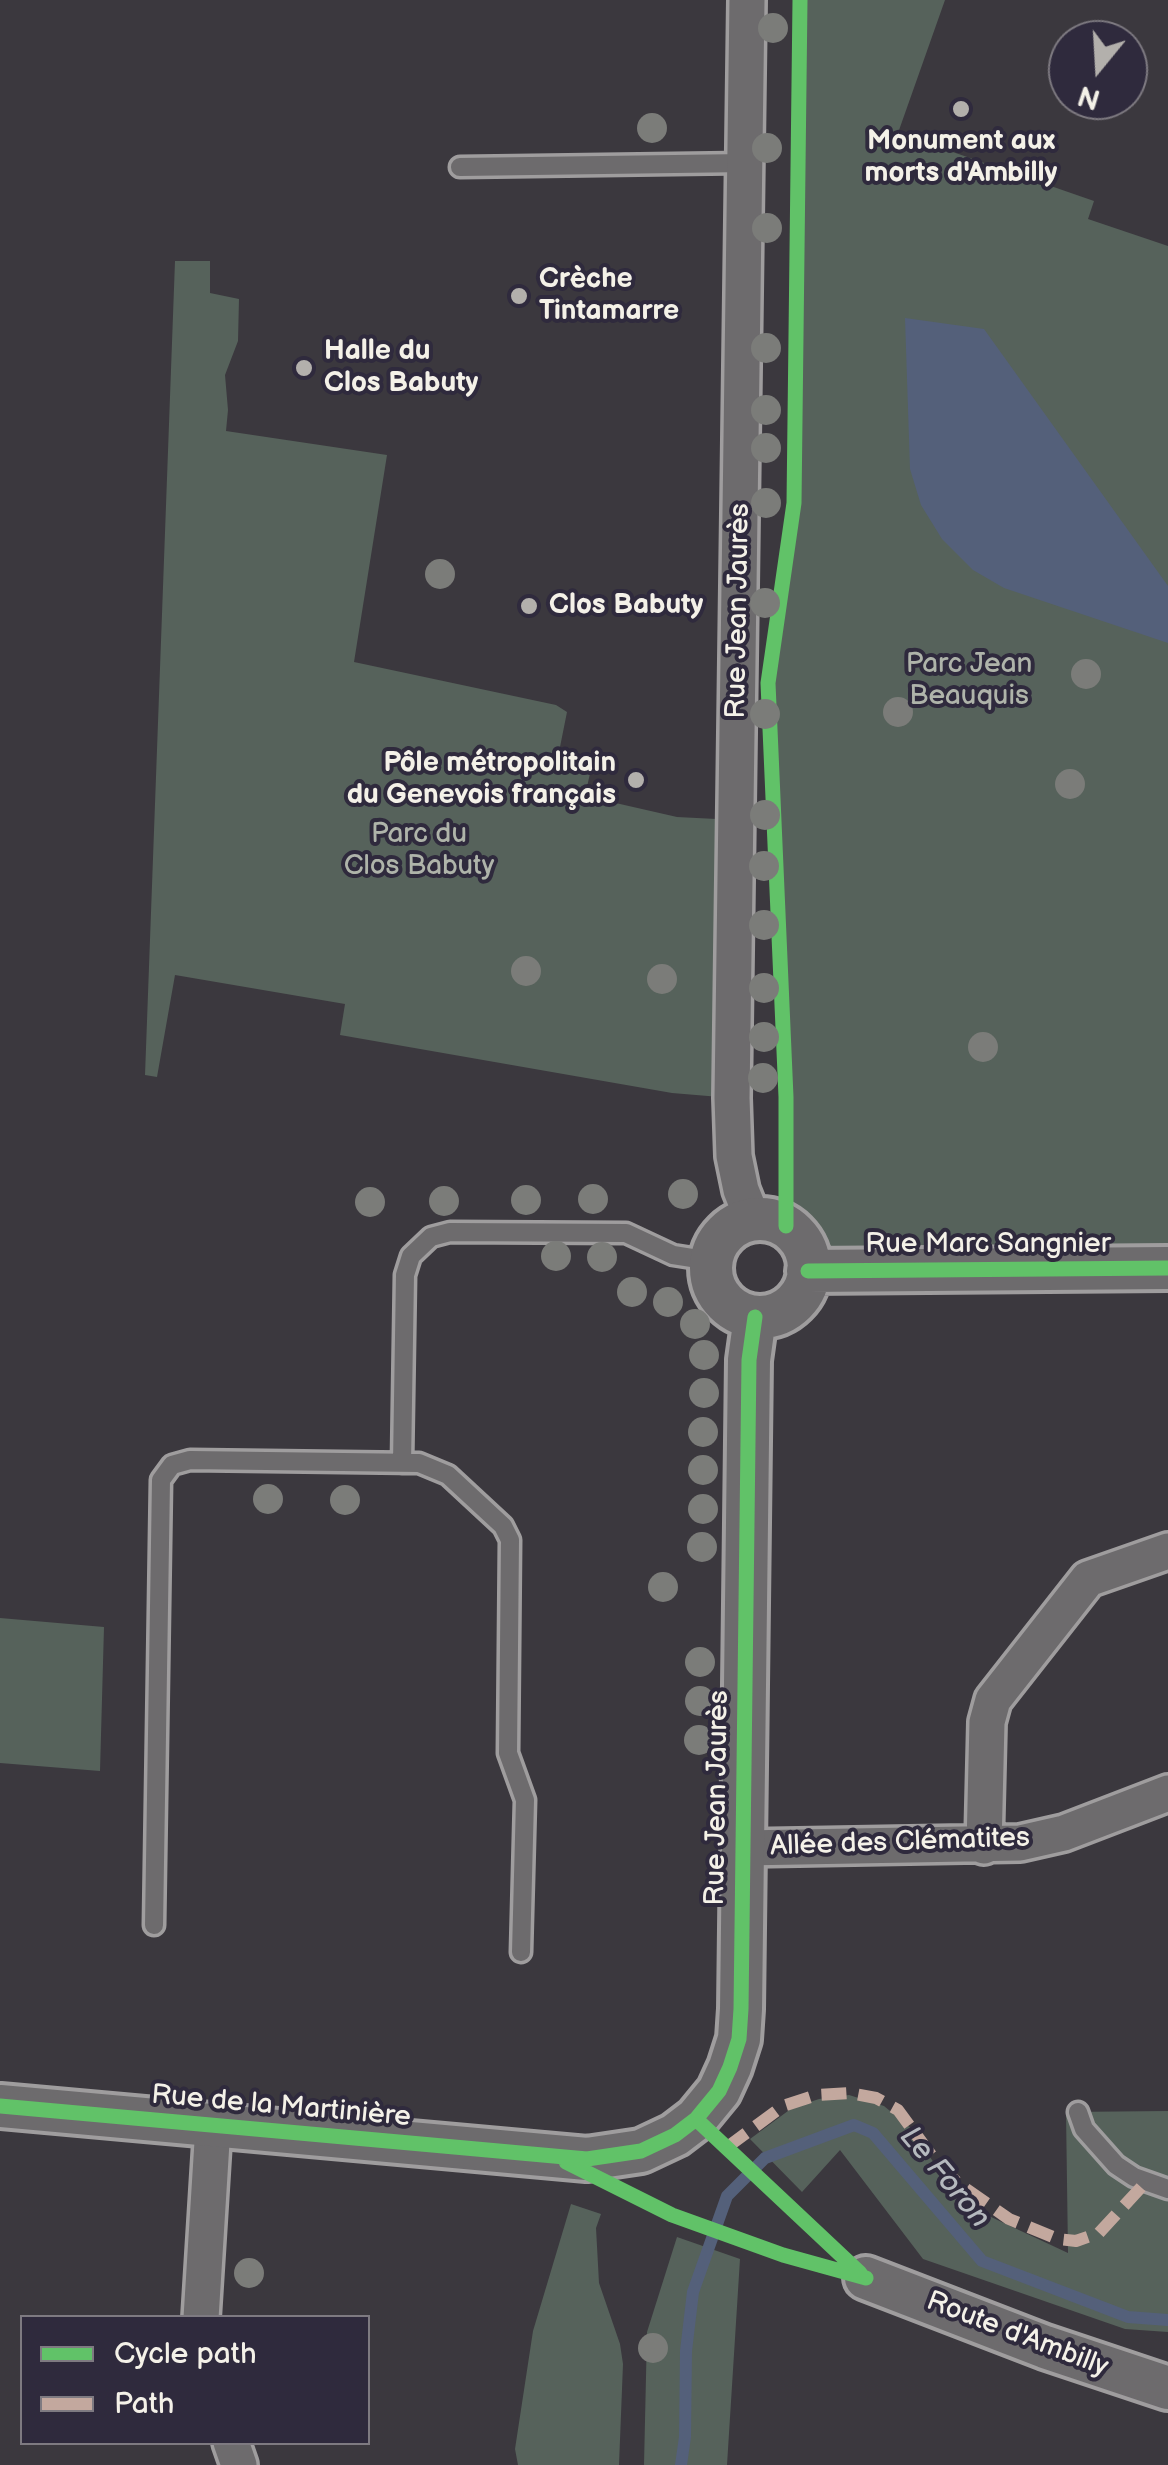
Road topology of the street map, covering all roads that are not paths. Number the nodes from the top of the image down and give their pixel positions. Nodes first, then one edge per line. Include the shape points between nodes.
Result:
1 (747, 0) edge
2 (746, 163) junction
3 (460, 167) dead end
4 (753, 1220) junction
5 (711, 1261) junction
6 (1168, 1268) edge
7 (808, 1271) junction
8 (755, 1317) junction
9 (402, 1463) junction
10 (1168, 1551) edge
11 (1168, 1793) edge
12 (984, 1846) junction
13 (743, 1848) junction
14 (154, 1924) dead end
15 (521, 1952) dead end
16 (0, 2106) edge
17 (1078, 2112) dead end
18 (213, 2126) junction
19 (558, 2157) joint
20 (1168, 2189) edge
21 (866, 2278) dead end
22 (201, 2315) edge
23 (1168, 2388) edge

1 - 2 street, Rue Jean Jaurès
2 - 3 lane
2 - 4 street, Rue Jean Jaurès via 732,1098 734,1156
4 - 5 street via 727,1231
4 - 7 street via 775,1222 794,1234
5 - 8 street via 721,1298
5 - 9 lane via 673,1254 626,1233 431,1237 411,1256 405,1275
6 - 7 street, Rue Marc Sangnier
7 - 8 street via 796,1301 778,1314
8 - 13 street, Rue Jean Jaurès via 749,1360
9 - 14 lane via 190,1460 172,1466 162,1480
9 - 15 lane via 448,1475 510,1540 508,1745 525,1800
10 - 12 street via 1088,1579 994,1700 987,1722
11 - 12 street, Allée des Clématites via 1064,1833
12 - 13 street, Allée des Clématites
13 - 19 street, Rue Jean Jaurès via 738,2040 719,2091 696,2119 661,2144 608,2158
16 - 18 street, Rue de la Martinière
17 - 20 lane via 1116,2165
18 - 19 street, Rue de la Martinière
18 - 22 street
21 - 23 street, Route d'Ambilly

